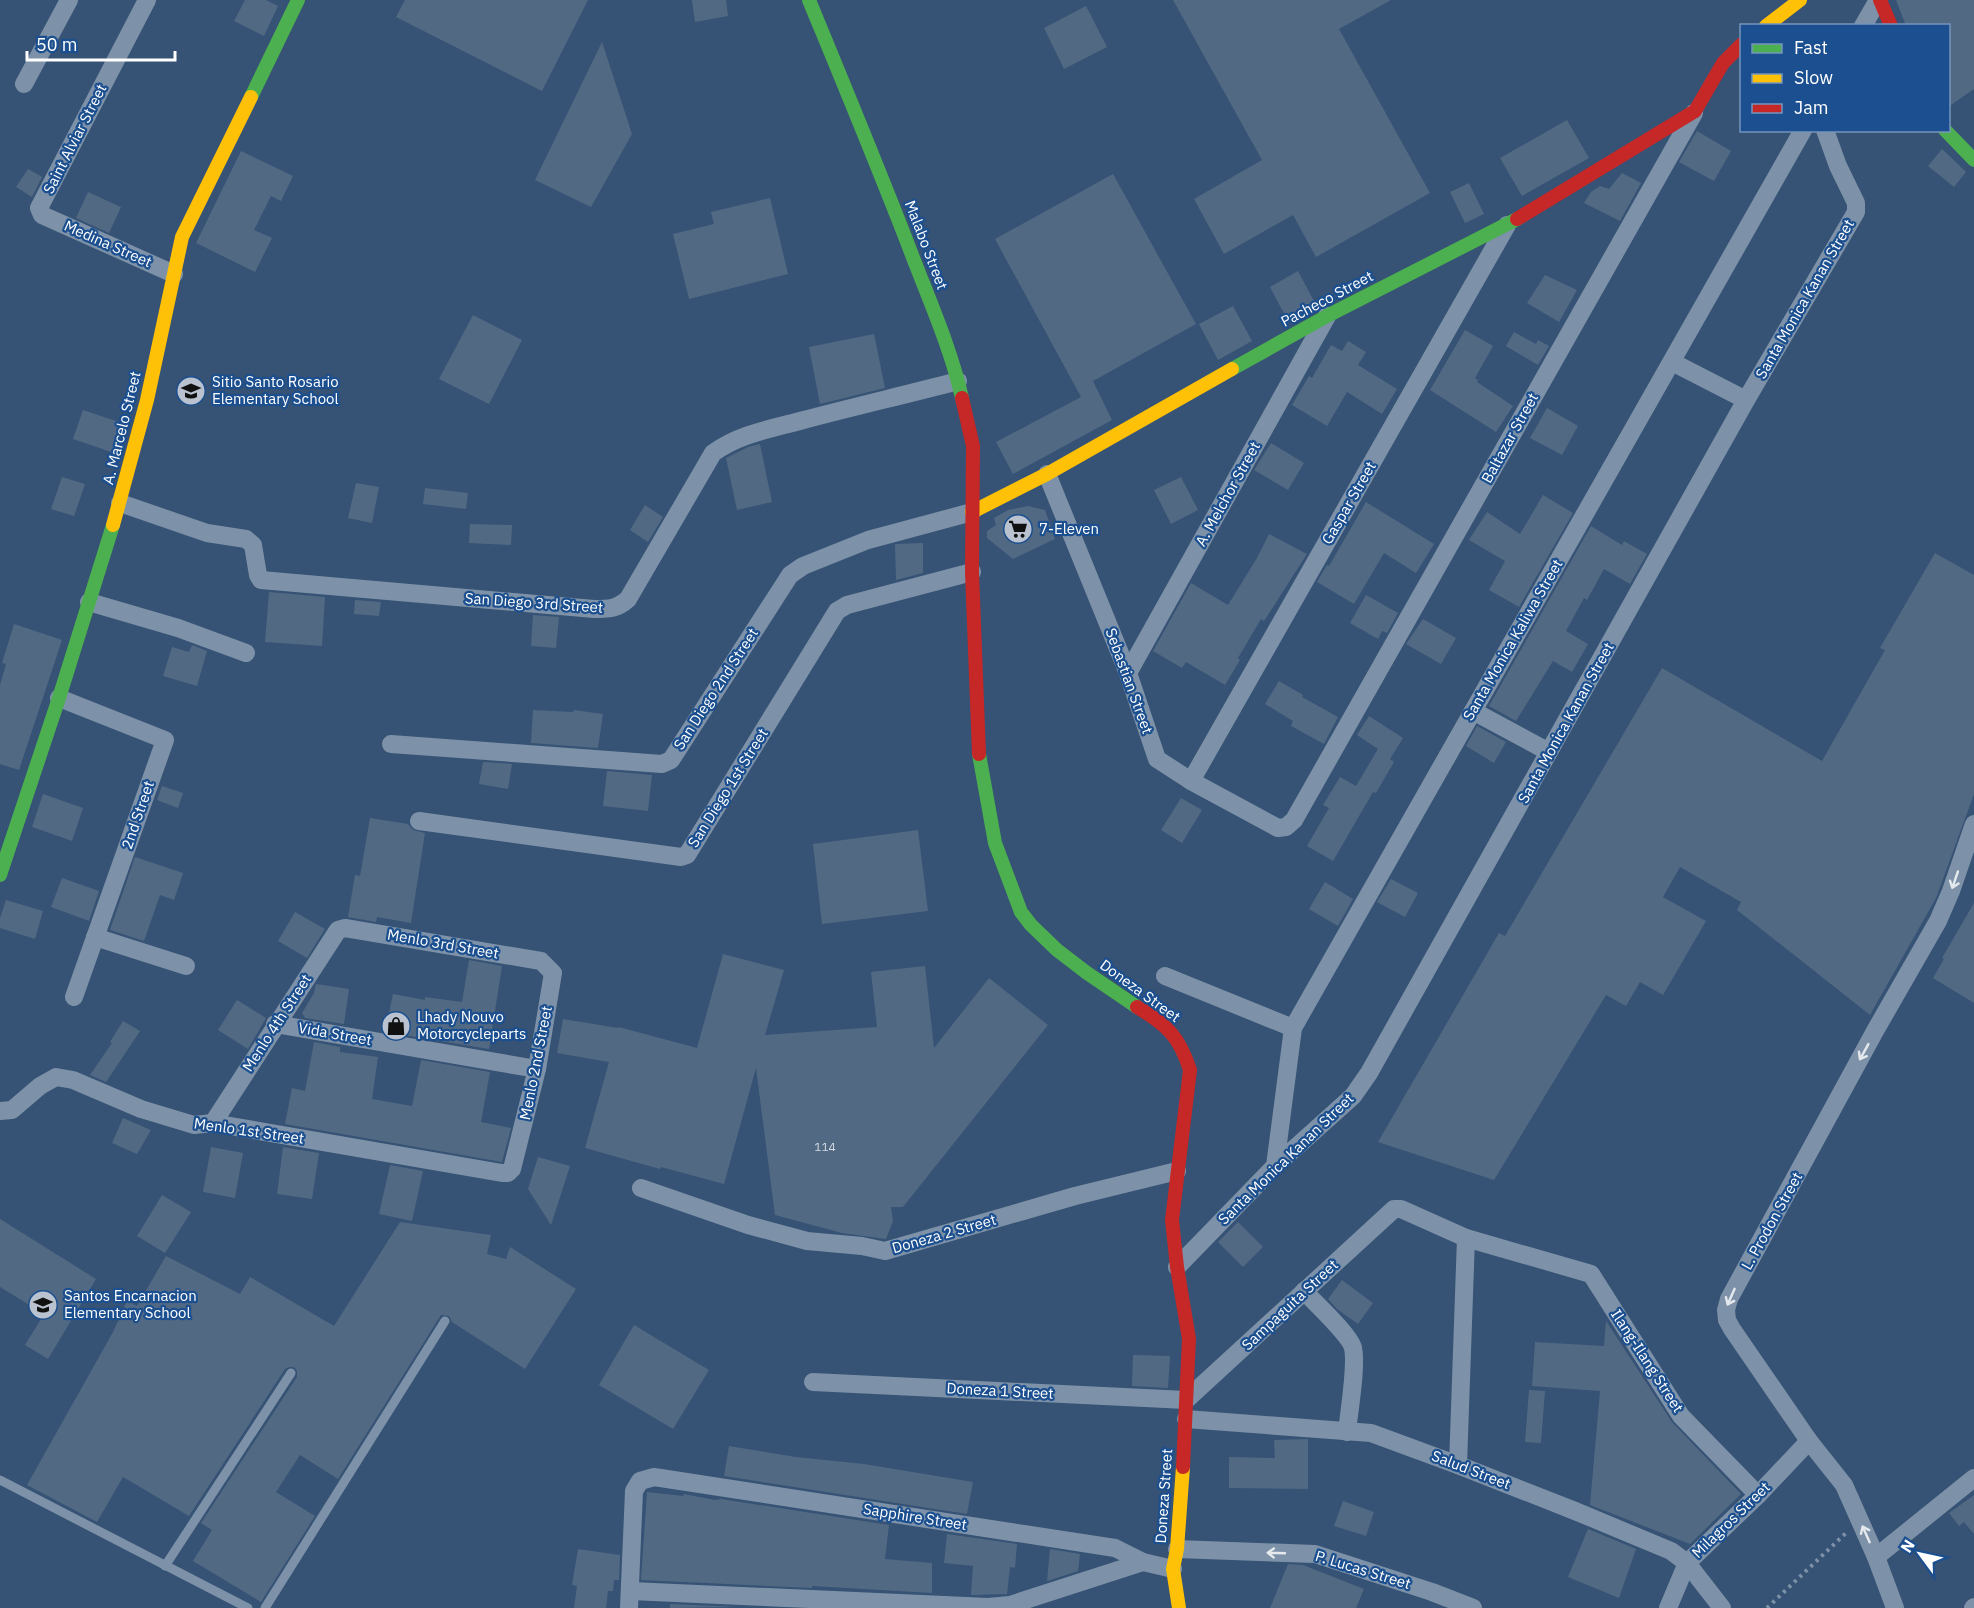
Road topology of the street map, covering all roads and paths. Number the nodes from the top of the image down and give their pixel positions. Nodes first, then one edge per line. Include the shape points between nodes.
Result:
1 (69, 0) edge
2 (147, 0) edge
3 (298, 0) edge
4 (809, 0) edge
5 (1800, 0) edge
6 (1879, 0) edge
7 (1769, 24) edge
8 (1864, 24) edge
9 (1889, 24) edge
10 (1740, 46) edge
11 (24, 84) dead end
12 (1695, 111) junction
13 (1802, 132) edge
14 (1826, 132) edge
15 (1947, 132) edge
16 (1974, 160) edge
17 (42, 214) joint
18 (1507, 225) junction
19 (174, 274) junction
20 (1327, 316) junction
21 (1672, 362) junction
22 (958, 381) junction
23 (1746, 400) junction
24 (1047, 474) junction
25 (120, 503) junction
26 (972, 512) junction
27 (972, 572) junction
28 (89, 602) junction
29 (246, 653) dead end
30 (1128, 673) junction
31 (59, 698) junction
32 (1473, 711) junction
33 (391, 744) dead end
34 (1549, 752) junction
35 (1191, 781) junction
36 (419, 821) dead end
37 (1974, 825) edge
38 (1278, 828) joint
39 (0, 875) edge
40 (345, 928) joint
41 (96, 937) junction
42 (541, 961) joint
43 (186, 966) dead end
44 (1165, 976) dead end
45 (74, 997) dead end
46 (275, 1024) junction
47 (1293, 1028) junction
48 (537, 1069) junction
49 (0, 1111) edge
50 (213, 1123) junction
51 (1275, 1166) junction
52 (512, 1168) joint
53 (1177, 1171) junction
54 (641, 1188) dead end
55 (1466, 1238) junction
56 (1177, 1267) junction
57 (1304, 1292) junction
58 (445, 1320) dead end
59 (291, 1373) dead end
60 (813, 1382) dead end
61 (1186, 1400) junction
62 (1186, 1419) junction
63 (1347, 1432) junction
64 (1809, 1441) junction
65 (1458, 1465) junction
66 (1974, 1479) edge
67 (0, 1480) edge
68 (1758, 1495) junction
69 (1860, 1521) junction
70 (1177, 1549) junction
71 (1876, 1557) junction
72 (1143, 1562) junction
73 (1687, 1563) junction
74 (165, 1566) junction
75 (1173, 1569) junction
76 (630, 1600) edge
77 (1009, 1606) edge
78 (248, 1608) edge
79 (265, 1608) edge
80 (1179, 1608) edge
81 (1473, 1608) edge
82 (1668, 1608) edge
83 (1722, 1608) edge
84 (1767, 1608) edge
85 (1895, 1608) edge

1 - 11 street
2 - 17 street, Saint Alviar Street via 39,208
3 - 19 street, A. Marcelo Street via 182,237
4 - 22 street, Malabo Street via 873,153
5 - 7 street
6 - 8 street
6 - 9 street
10 - 12 street, Baltazar Street via 1723,63
12 - 18 street, Pacheco Street
12 - 38 street, Baltazar Street via 1294,820
13 - 21 street, Santa Monica Kaliwa Street
14 - 23 street, Santa Monica Kanan Street via 1856,203 1856,212
15 - 16 street
17 - 19 street, Medina Street
18 - 20 street, Pacheco Street
18 - 35 street, Gaspar Street
19 - 25 street, A. Marcelo Street
20 - 24 street, Pacheco Street
20 - 30 street, A. Melchor Street
21 - 23 street
21 - 32 street, Santa Monica Kaliwa Street
22 - 25 street, San Diego 3rd Street via 802,420 726,444 713,453 628,599 614,609 261,580 253,545 246,539 207,533
22 - 26 street, Malabo Street via 973,446
23 - 34 street, Santa Monica Kanan Street
24 - 26 street, Pacheco Street
24 - 30 street, Sebastian Street
25 - 28 street, A. Marcelo Street
26 - 27 street, Doneza Street
26 - 33 street, San Diego 2nd Street via 868,540 790,575 671,760 662,764
27 - 36 street, San Diego 1st Street via 837,611 687,855
27 - 53 street, Doneza Street via 979,759 994,843 1026,919 1082,969 1169,1028 1184,1048 1190,1070
28 - 29 street
28 - 31 street, A. Marcelo Street
30 - 35 street, Sebastian Street via 1157,759
31 - 39 street, A. Marcelo Street
31 - 41 street, 2nd Street via 165,740
32 - 34 street
32 - 47 street, Santa Monica Kaliwa Street
34 - 51 street, Santa Monica Kanan Street via 1370,1073 1353,1096
35 - 38 street, Sebastian Street
37 -> 64 street, L. Prodon Street via 1938,921 1726,1310 1727,1320 1740,1342
40 - 42 street, Menlo 3rd Street
40 - 46 street, Menlo 4th Street via 338,930
41 - 43 street
41 - 45 street, 2nd Street
42 - 48 street, Menlo 2nd Street via 553,973
44 - 47 street
46 - 48 street, Vida Street
46 - 50 street, Menlo 4th Street
47 - 51 street, Santa Monica Kaliwa Street
48 - 52 street, Menlo 2nd Street
49 - 50 street, Menlo 1st Street via 12,1110 56,1077 194,1125
50 - 52 street, Menlo 1st Street via 502,1173
51 - 56 street, Santa Monica Kanan Street
53 - 54 street, Doneza 2 Street via 885,1251 807,1241
53 - 56 street, Doneza Street via 1172,1220
55 - 57 street, Sampaguita Street via 1408,1211 1394,1209
55 - 65 street
55 - 68 street, Ilang-Ilang Street via 1591,1274 1681,1416
56 - 61 street, Doneza Street via 1189,1340
57 - 61 street, Sampaguita Street
57 - 63 street via 1353,1346
58 - 79 lane
59 - 74 lane
60 - 61 street, Doneza 1 Street
61 - 62 street, Doneza Street
62 - 63 street, Salud Street
62 - 70 street, Doneza Street
63 - 65 street, Salud Street via 1371,1433
64 - 68 street, Milagros Street
64 - 69 street, L. Prodon Street via 1844,1485
65 - 73 street, Salud Street via 1671,1551
66 - 71 street
67 - 74 lane
68 - 73 street, Milagros Street
71 -> 69 street, L. Prodon Street
69 - 84 path
70 - 75 street, Doneza Street
81 -> 70 street, P. Lucas Street via 1315,1554
71 - 85 street, L. Prodon Street
72 - 75 street, Sapphire Street
72 - 76 street, Sapphire Street via 1115,1548 654,1477 640,1481 634,1491
72 - 77 street
73 - 82 street, Milagros Street
73 - 83 street, Salud Street
74 - 78 lane
75 - 80 street, Doneza Street
76 - 77 street

